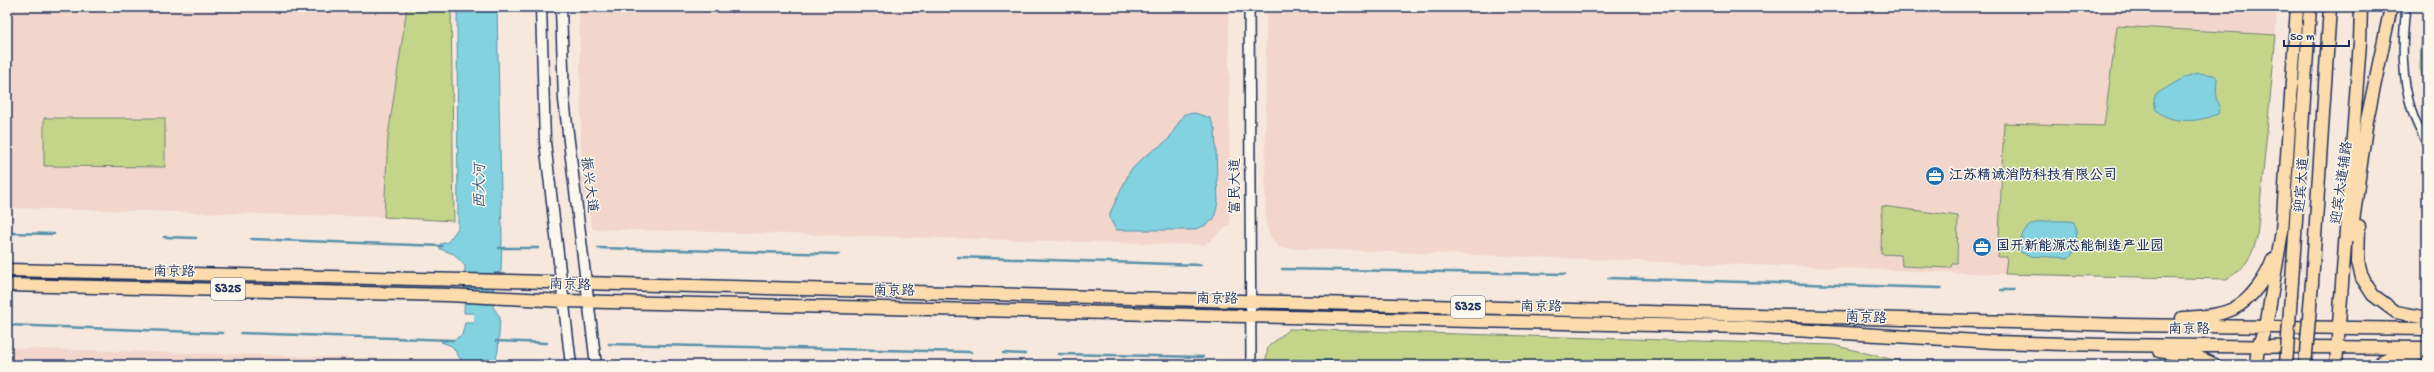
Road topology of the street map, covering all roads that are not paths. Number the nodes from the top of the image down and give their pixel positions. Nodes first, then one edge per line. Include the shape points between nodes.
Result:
1 (541, 7) edge
2 (561, 7) edge
3 (1249, 7) edge
4 (2297, 7) edge
5 (2310, 7) edge
6 (2330, 7) edge
7 (2361, 7) edge
8 (2391, 7) edge
9 (2406, 7) edge
10 (2376, 86) junction
11 (2427, 145) edge
12 (2282, 231) junction
13 (7, 270) edge
14 (562, 283) junction
15 (586, 284) junction
16 (7, 285) edge
17 (564, 301) junction
18 (589, 302) junction
19 (1251, 302) junction
20 (1251, 316) junction
21 (2427, 318) edge
22 (2124, 324) junction
23 (2266, 327) junction
24 (2341, 327) junction
25 (2427, 329) edge
26 (2014, 342) junction
27 (2258, 346) junction
28 (2339, 346) junction
29 (2427, 348) edge
30 (2427, 355) edge
31 (571, 365) edge
32 (596, 365) edge
33 (1252, 365) edge
34 (2215, 365) edge
35 (2256, 365) edge
36 (2286, 365) edge
37 (2305, 365) edge
38 (2336, 365) edge
39 (2340, 365) edge
40 (2377, 365) edge

1 - 14 main road via 545,142
2 - 15 main road, 振兴大道 via 564,100
3 - 19 street, 富民大道
4 - 12 main road
5 - 36 main road, 迎宾大道, bridge
6 - 37 main road, 迎宾大道, bridge
7 - 24 main road
8 - 10 main road, 迎宾大道辅路
9 - 11 street via 2402,45 2404,68 2412,112
10 - 21 main road via 2366,148 2357,243 2358,262 2362,278 2373,295 2396,312
10 - 24 main road, 迎宾大道辅路 via 2367,120 2357,179
12 - 22 main road via 2271,266 2262,281 2234,308 2214,315
12 - 23 main road
13 - 14 main road, 南京路 / S325
14 - 15 main road, 南京路 / S325
14 - 17 main road
15 - 18 main road, 振兴大道
15 - 19 main road, 南京路 / S325
16 - 17 main road, 南京路 / S325 via 448,295
17 - 18 main road, 南京路 / S325
17 - 31 main road
18 - 20 main road, 南京路 / S325
18 - 32 main road, 振兴大道
19 - 20 street, 富民大道
19 - 22 main road, 南京路 / S325
20 - 26 main road, 南京路 / S325 via 1745,327
20 - 33 street, 富民大道
22 - 23 main road, 南京路 / S325
23 - 24 main road, 南京路 / S325
23 - 27 main road
24 - 25 main road, 南京路 / S325
24 - 28 main road
26 - 27 main road, 南京路 / S325
26 - 34 main road via 2165,352 2200,358
27 - 28 main road, 南京路 / S325
27 - 35 main road
28 - 29 main road, 南京路 / S325
28 - 38 main road
28 - 39 main road
30 - 40 main road via 2408,355 2385,360

